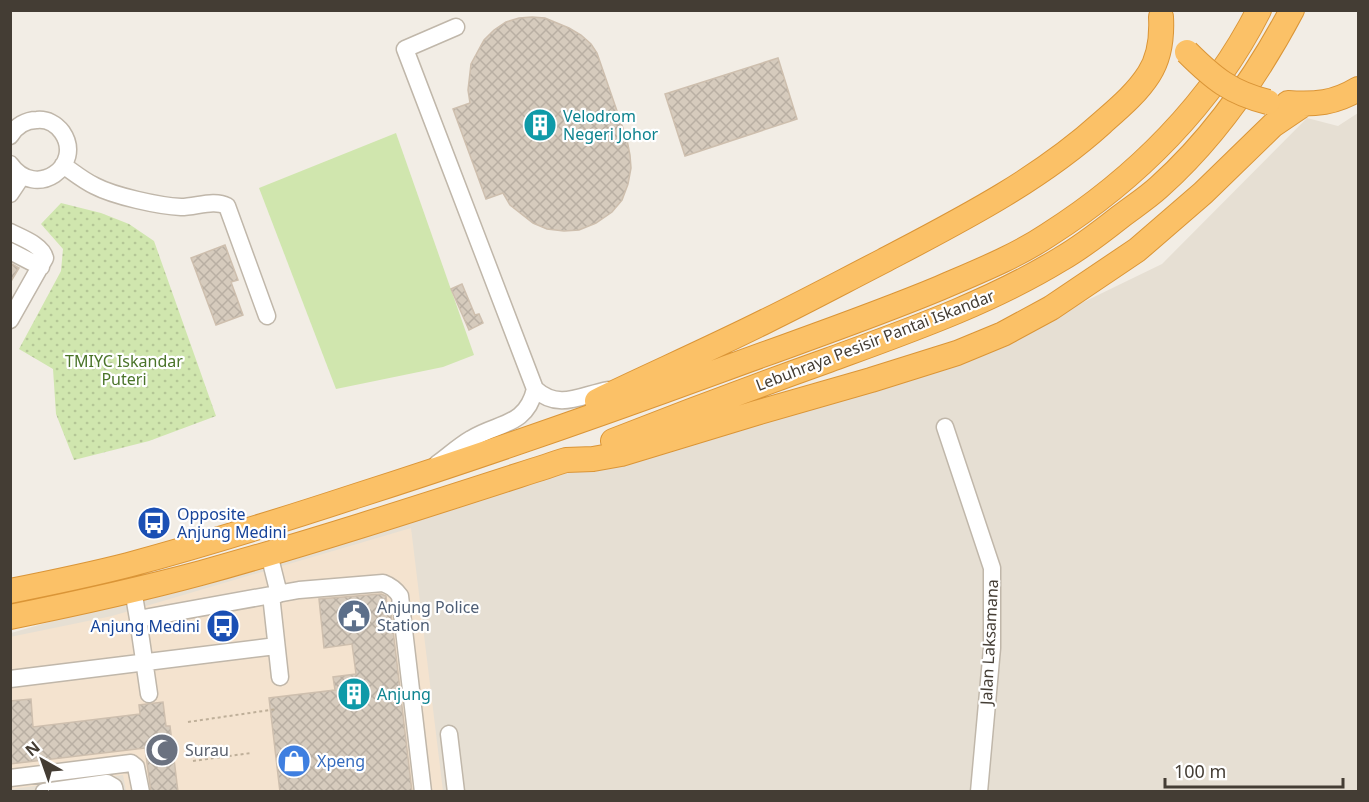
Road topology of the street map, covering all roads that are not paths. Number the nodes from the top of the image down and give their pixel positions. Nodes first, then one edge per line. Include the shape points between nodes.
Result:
1 (1259, 10) edge
2 (1292, 10) edge
3 (1160, 14) edge
4 (456, 27) dead end
5 (1359, 90) edge
6 (1304, 104) junction
7 (11, 133) edge
8 (63, 165) junction
9 (16, 170) edge
10 (10, 194) edge
11 (10, 232) edge
12 (10, 251) edge
13 (41, 267) junction
14 (267, 316) dead end
15 (10, 320) edge
16 (535, 389) junction
17 (618, 391) junction
18 (565, 427) junction
19 (945, 427) dead end
20 (566, 460) junction
21 (422, 474) junction
22 (269, 554) junction
23 (133, 590) junction
24 (10, 591) edge
25 (275, 595) junction
26 (10, 617) edge
27 (138, 619) junction
28 (276, 646) junction
29 (145, 662) junction
30 (280, 677) dead end
31 (10, 679) edge
32 (149, 694) dead end
33 (449, 734) dead end
34 (10, 778) edge
35 (44, 792) edge
36 (115, 792) edge
37 (141, 792) edge
38 (423, 792) edge
39 (456, 792) edge
40 (979, 792) edge

1 - 18 highway, Lebuhraya Pesisir Pantai Iskandar via 1230,62 1172,134 1111,190 1045,238 898,306
2 - 20 highway, Lebuhraya Pesisir Pantai Iskandar via 1242,94 1190,156 1158,188 1061,260 1000,292 914,329
3 - 6 highway, bridge via 1187,52 1223,84 1250,98
3 - 17 highway via 1162,33 1157,57 1139,88 1091,134 1038,172 975,212 900,252 765,322
4 - 16 street via 405,50
5 - 6 highway via 1326,103
6 - 20 highway via 1273,125 1137,250 1051,308 1003,334 936,360 621,453
7 - 8 street via 28,121 54,124 67,144
8 - 9 street via 48,178 36,180
8 - 14 street via 94,186 159,205 227,206
9 - 10 street
11 - 13 street via 42,251 45,258
12 - 13 street
13 - 15 street
16 - 17 street via 550,399 568,400 606,390
16 - 21 street via 532,401 520,416 473,438
17 - 18 highway via 586,405
18 - 21 highway, Lebuhraya Pesisir Pantai Iskandar
19 - 40 street, Jalan Laksamana via 992,568 992,648
20 - 22 highway
21 - 24 highway, Lebuhraya Pesisir Pantai Iskandar via 128,565
22 - 23 highway
22 - 25 street
23 - 26 highway
23 - 27 street
25 - 27 street
25 - 28 street
25 - 38 street via 383,583 395,589 400,596
27 - 29 street
28 - 29 street
28 - 30 street
29 - 31 street
29 - 32 street
33 - 39 street
34 - 37 street via 131,763 136,767
35 - 36 street via 107,783

